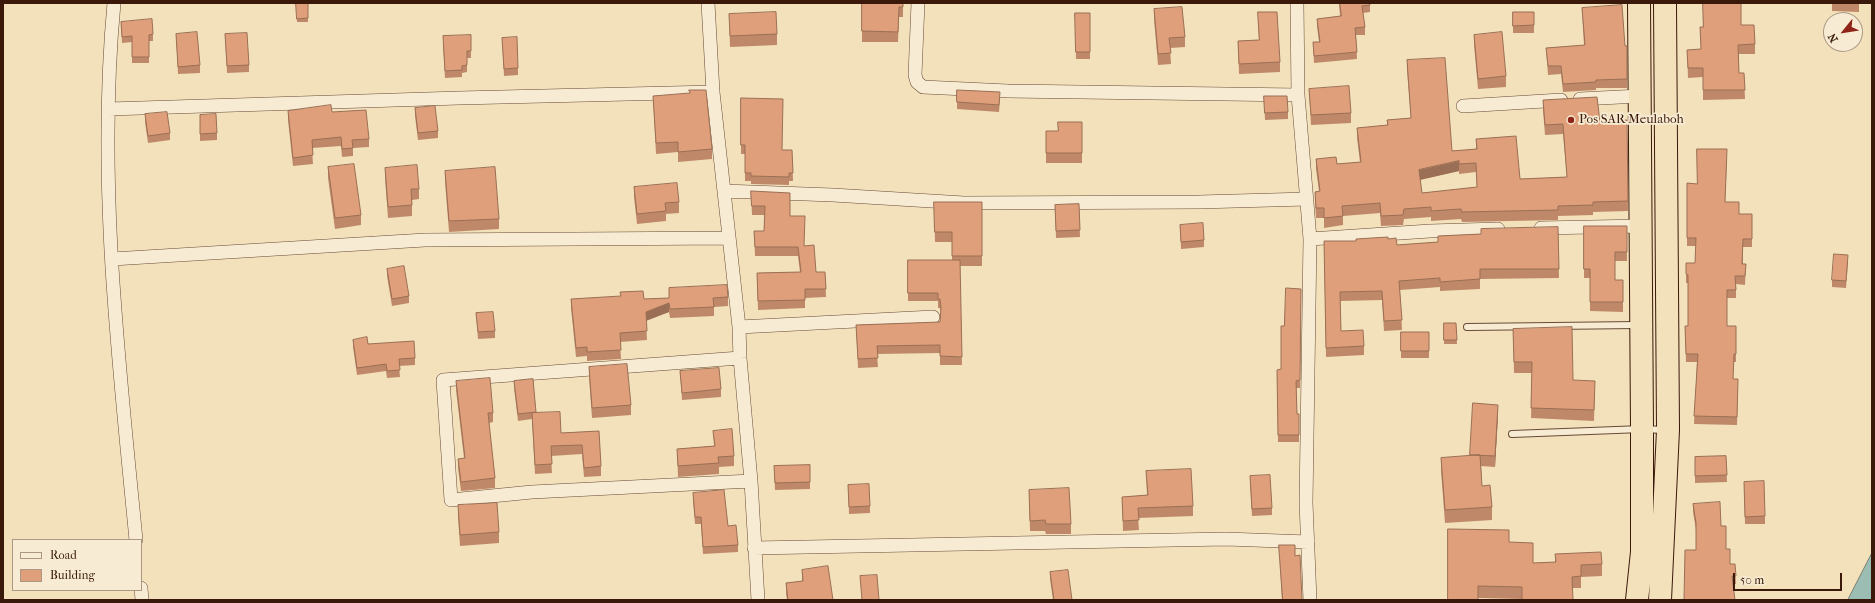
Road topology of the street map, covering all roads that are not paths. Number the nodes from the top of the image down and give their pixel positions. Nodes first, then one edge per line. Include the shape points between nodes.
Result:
1 (114, 3) edge
2 (708, 3) edge
3 (918, 3) edge
4 (1297, 3) edge
5 (1639, 3) edge
6 (1665, 3) edge
7 (713, 92) junction
8 (1298, 95) junction
9 (1640, 96) junction
10 (1463, 106) dead end
11 (109, 109) junction
12 (724, 191) junction
13 (1307, 199) junction
14 (1641, 226) junction
15 (1510, 229) edge
16 (1526, 229) edge
17 (728, 238) junction
18 (1310, 239) junction
19 (112, 258) junction
20 (932, 317) dead end
21 (1642, 325) junction
22 (739, 327) junction
23 (1467, 327) dead end
24 (740, 358) junction
25 (1642, 429) junction
26 (1668, 430) junction
27 (1512, 434) dead end
28 (751, 481) junction
29 (136, 539) edge
30 (1308, 542) junction
31 (754, 548) junction
32 (1663, 551) junction
33 (1642, 552) junction
34 (758, 600) edge
35 (1310, 600) edge
36 (1637, 600) edge
37 (1660, 600) edge

1 - 11 street via 110,44
2 - 7 street
3 - 8 street via 915,75 917,82 923,87 1008,91
4 - 8 street
5 - 9 highway
6 - 26 highway
7 - 11 street
7 - 12 street
8 - 13 street
9 - 10 street
9 - 14 highway
11 - 19 street via 108,200
12 - 13 street via 964,203
12 - 17 street
13 - 18 street
14 - 16 street
14 - 21 highway
15 - 18 street
17 - 19 street via 425,240
17 - 22 street
18 - 30 street via 1306,474
19 - 29 street via 114,314
20 - 22 street
21 - 23 lane
21 - 25 highway
22 - 24 street
24 - 28 street
24 - 28 street via 443,380 451,500 532,492
25 - 26 lane
25 - 27 lane
25 - 33 highway
26 - 32 highway
28 - 31 street
30 - 31 street via 1226,539
30 - 35 street
31 - 34 street
32 - 33 highway
32 - 37 highway
33 - 36 highway

